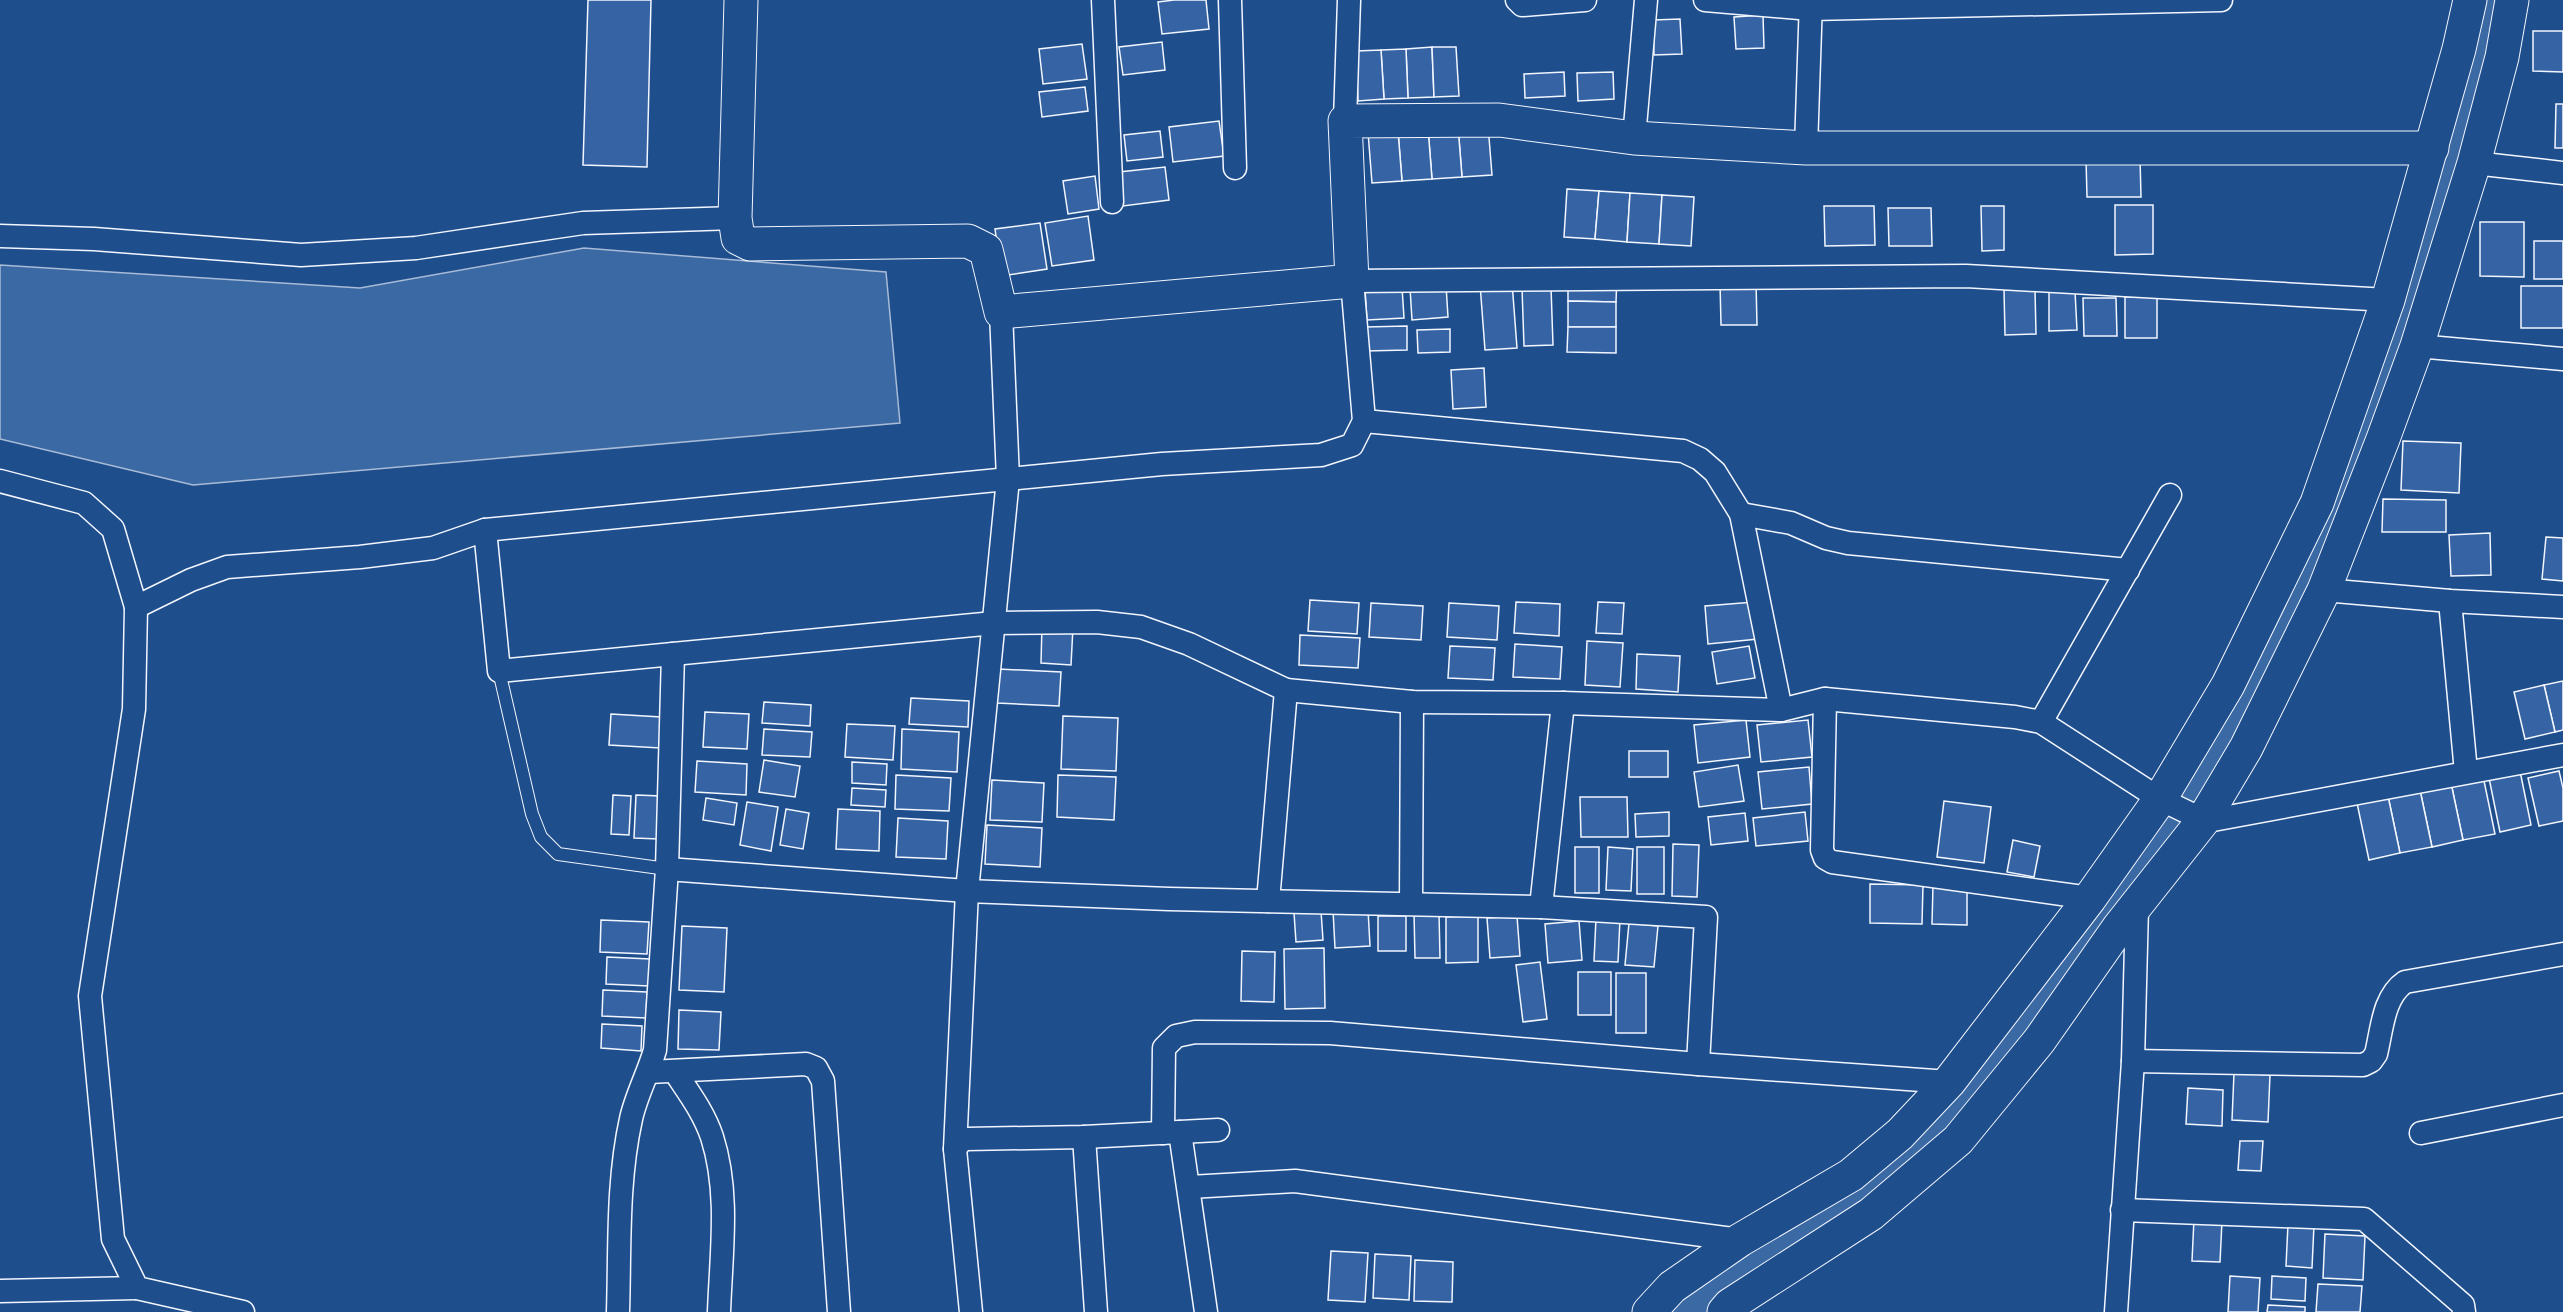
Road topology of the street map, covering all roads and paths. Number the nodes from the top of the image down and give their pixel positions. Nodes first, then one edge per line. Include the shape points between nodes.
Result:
1 (741, 0) edge
2 (1103, 0) edge
3 (1230, 0) edge
4 (1349, 0) edge
5 (1517, 0) edge
6 (1585, 0) edge
7 (1646, 0) edge
8 (1705, 0) edge
9 (2221, 0) edge
10 (2470, 0) edge
11 (2512, 0) edge
12 (2120, 2) edge
13 (1975, 3) edge
14 (1811, 5) edge
15 (1345, 121) junction
16 (1634, 138) junction
17 (1806, 148) junction
18 (2432, 148) junction
19 (2474, 163) junction
20 (1235, 168) dead end
21 (2563, 173) edge
22 (1112, 202) dead end
23 (735, 218) junction
24 (0, 236) edge
25 (1352, 281) junction
26 (2388, 300) junction
27 (1001, 312) junction
28 (2417, 345) junction
29 (2563, 359) edge
30 (1364, 421) junction
31 (1008, 478) junction
32 (0, 481) edge
33 (2170, 495) dead end
34 (1741, 514) junction
35 (485, 530) junction
36 (2127, 570) junction
37 (2324, 590) junction
38 (2450, 601) junction
39 (136, 607) junction
40 (2563, 607) edge
41 (994, 623) junction
42 (673, 654) junction
43 (499, 671) junction
44 (1286, 690) junction
45 (1824, 699) junction
46 (1412, 702) junction
47 (1563, 703) junction
48 (1781, 710) junction
49 (2041, 722) junction
50 (2563, 755) edge
51 (2466, 772) junction
52 (2166, 800) junction
53 (2197, 818) junction
54 (667, 869) junction
55 (967, 891) junction
56 (2090, 898) junction
57 (1268, 901) junction
58 (1412, 903) junction
59 (1541, 907) junction
60 (2137, 907) junction
61 (2563, 954) edge
62 (2133, 1061) junction
63 (1698, 1064) junction
64 (649, 1072) junction
65 (675, 1072) junction
66 (1949, 1082) junction
67 (2563, 1106) edge
68 (1218, 1130) dead end
69 (1172, 1133) junction
70 (2421, 1133) dead end
71 (1084, 1137) junction
72 (955, 1149) junction
73 (1190, 1187) junction
74 (2122, 1210) junction
75 (1740, 1240) junction
76 (137, 1288) junction
77 (0, 1291) edge
78 (243, 1312) edge
79 (618, 1312) edge
80 (719, 1312) edge
81 (839, 1312) edge
82 (971, 1312) edge
83 (1096, 1312) edge
84 (1206, 1312) edge
85 (1649, 1312) edge
86 (1724, 1312) edge
87 (2116, 1312) edge
88 (2464, 1312) edge

1 - 23 main road
2 - 22 street
3 - 20 street
4 - 15 street
5 - 6 street via 1522,5
7 - 16 street
8 - 14 street
9 - 12 street
10 - 18 main road
11 - 19 main road via 2502,57
12 - 13 street
13 - 14 street
14 - 17 street
15 - 16 main road via 1499,120
15 - 25 main road
16 - 17 main road
17 - 18 main road
18 - 26 main road
19 - 21 street
19 - 28 main road
23 - 24 street via 583,223 416,248 301,255
23 - 27 main road via 738,238 750,244 968,241 986,250
25 - 26 street via 1966,276
25 - 27 main road
25 - 30 street
26 - 52 main road via 2317,503 2228,685
27 - 31 street
28 - 29 street
28 - 37 main road
30 - 31 street via 1352,445 1321,455
30 - 34 street via 1683,451 1701,459 1715,472
31 - 35 street
31 - 41 street
32 - 39 street via 84,503 113,529
33 - 36 street
34 - 36 street via 1791,523 1848,543
34 - 48 street
35 - 39 street via 433,548 227,567
35 - 43 street
36 - 49 street
37 - 38 street
37 - 53 main road via 2246,748
38 - 40 street
38 - 51 street
39 - 76 street via 134,709 90,996 113,1239
41 - 42 street
41 - 44 street via 1097,622 1141,627 1189,644
41 - 55 street
42 - 43 street
42 - 54 street
43 - 54 lane via 532,814 541,837 558,854
44 - 46 street
44 - 57 street
45 - 48 street
45 - 49 street
45 - 56 street via 1825,858
46 - 47 street
46 - 58 street
47 - 48 street
47 - 59 street
49 - 52 street
50 - 51 street
51 - 53 street
52 - 53 street
52 - 56 main road
53 - 60 main road
54 - 55 street
54 - 64 street via 655,1050
55 - 57 street
55 - 72 street
56 - 66 main road
57 - 58 street
58 - 59 street
59 - 63 street via 1706,916
60 - 62 street
60 - 86 main road via 2039,1041 1958,1140 1871,1214
61 - 62 street via 2405,982 2390,998 2376,1054 2363,1065
62 - 74 street
63 - 66 street
63 - 69 street via 1330,1033 1195,1032 1176,1036 1164,1048
64 - 65 street
64 - 79 street via 631,1117 622,1173
65 - 80 street via 700,1108 712,1136 724,1191
65 - 81 street via 806,1064 816,1068 823,1081
66 - 75 main road via 1900,1134 1851,1175
67 - 70 street
68 - 69 street
69 - 71 street
69 - 73 street
71 - 72 street via 966,1139
71 - 83 street
72 - 82 street
73 - 75 street via 1295,1180
73 - 84 street
74 - 87 street
74 - 88 street via 2364,1219 2463,1305
75 - 85 main road via 1672,1287
76 - 77 street
76 - 78 street

